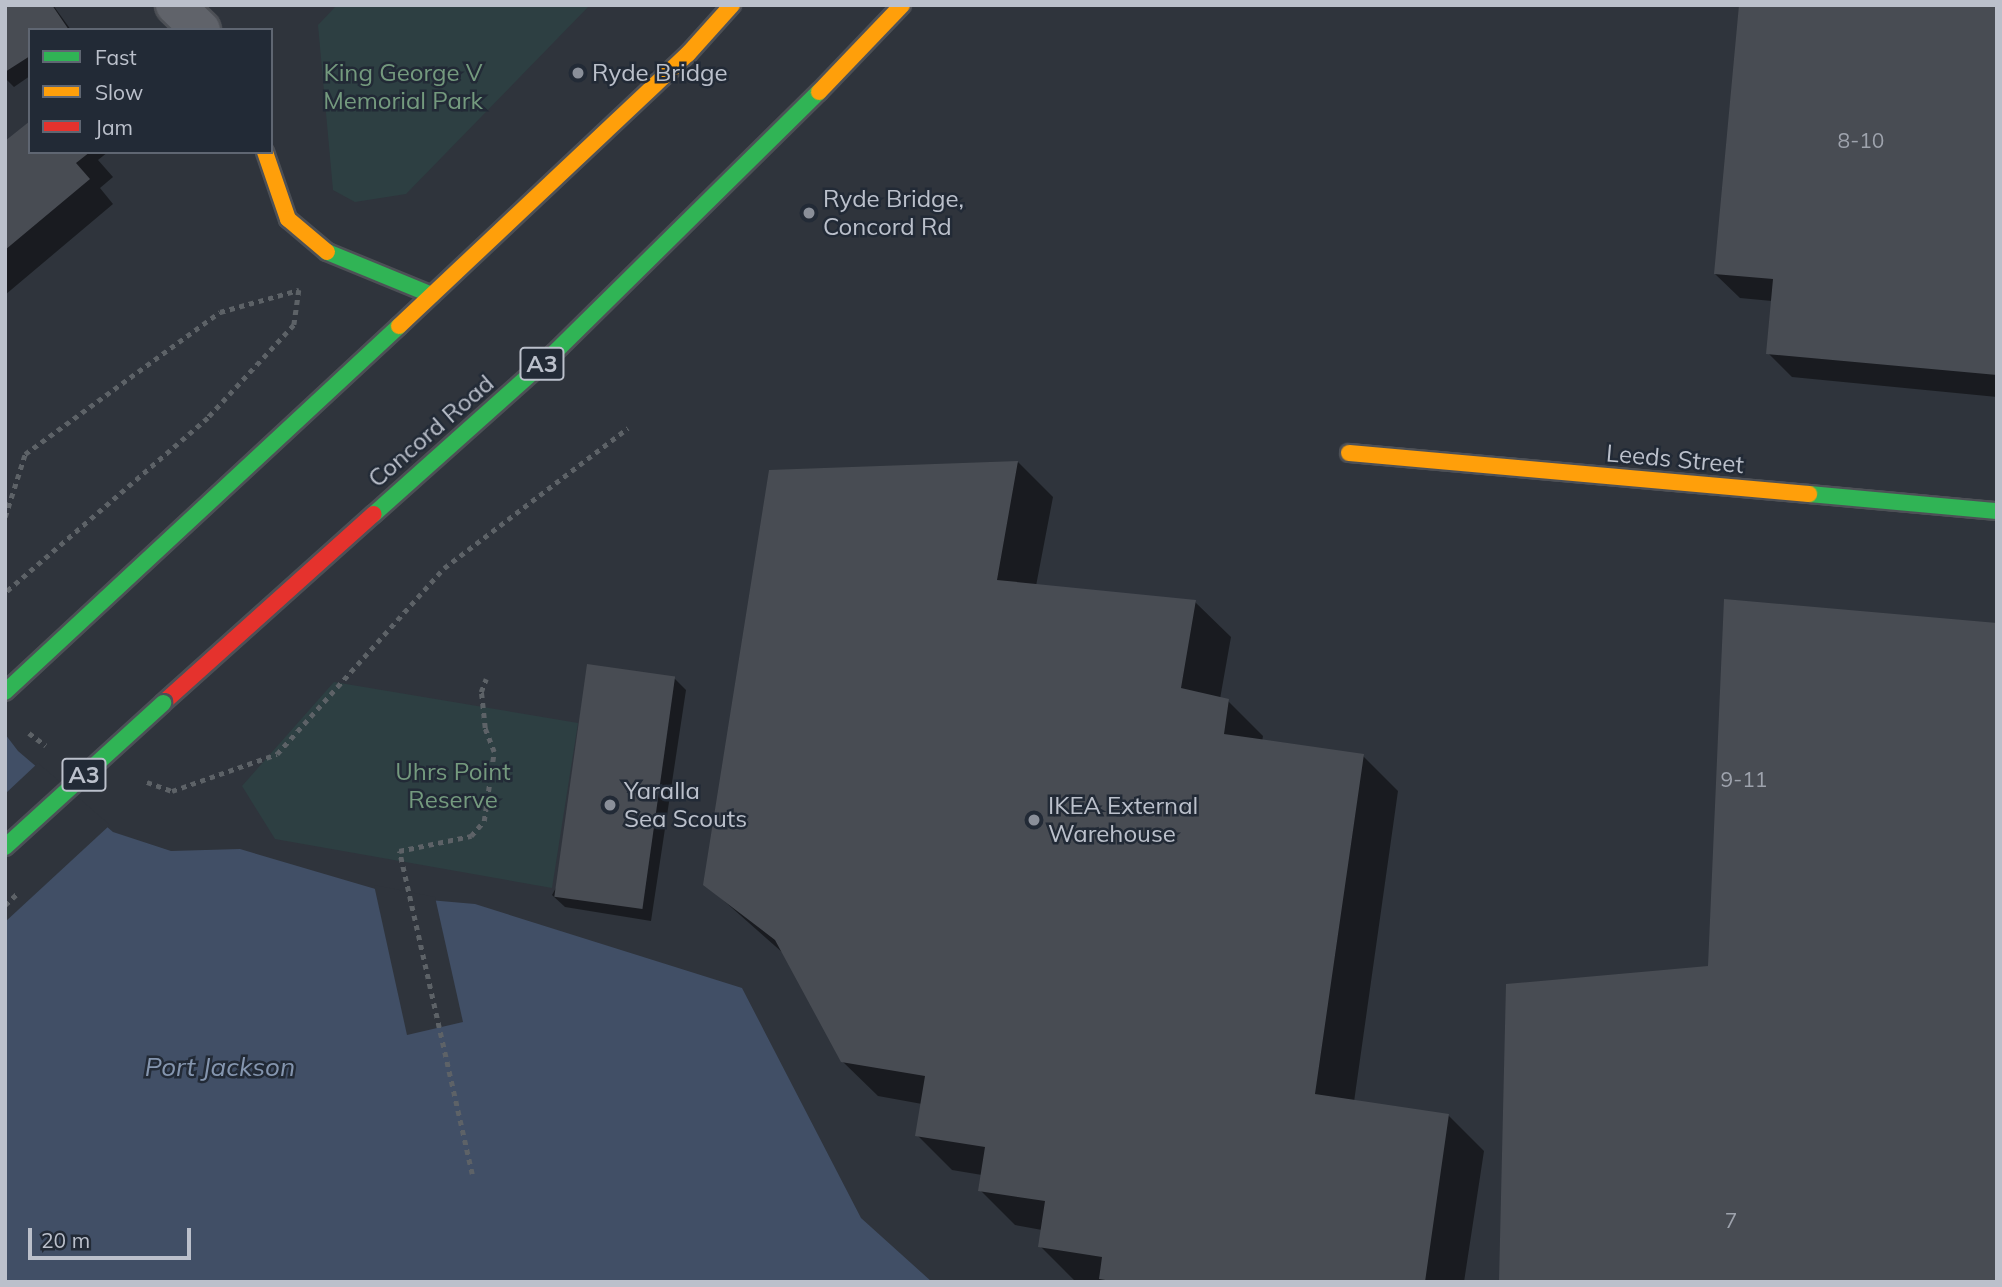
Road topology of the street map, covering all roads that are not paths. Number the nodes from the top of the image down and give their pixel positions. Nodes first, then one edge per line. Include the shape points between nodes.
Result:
1 (175, 5) edge
2 (732, 5) edge
3 (902, 5) edge
4 (199, 28) edge
5 (266, 154) edge
6 (432, 295) junction
7 (1349, 453) dead end
8 (1997, 511) edge
9 (5, 692) edge
10 (5, 847) edge

1 - 4 street
2 - 6 main road via 688,54
3 - 10 main road, Concord Road / A3, bridge via 765,149 553,354
5 - 6 main road via 288,219 327,252
6 - 9 main road
7 - 8 main road, Leeds Street

